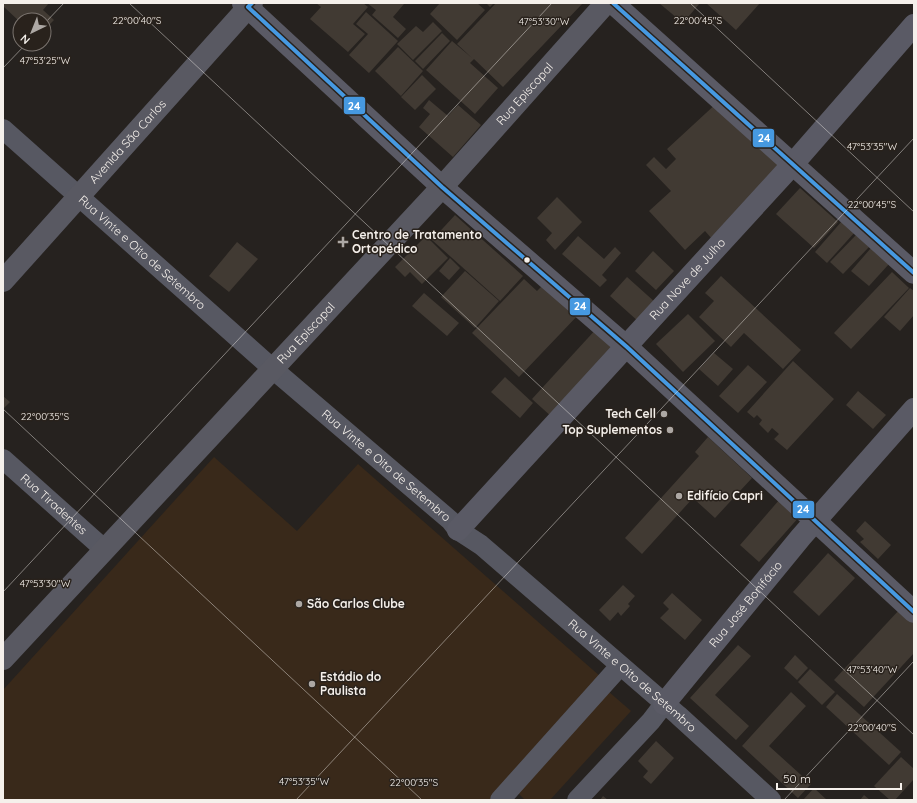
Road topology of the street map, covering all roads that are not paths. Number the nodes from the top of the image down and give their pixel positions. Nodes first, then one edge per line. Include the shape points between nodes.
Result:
1 (606, 3) edge
2 (613, 3) edge
3 (248, 4) edge
4 (914, 25) edge
5 (3, 129) edge
6 (792, 165) junction
7 (442, 187) junction
8 (78, 194) junction
9 (914, 273) edge
10 (3, 281) edge
11 (627, 347) junction
12 (274, 370) junction
13 (914, 409) edge
14 (3, 459) edge
15 (816, 521) junction
16 (458, 530) junction
17 (105, 550) junction
18 (914, 612) edge
19 (3, 659) edge
20 (620, 666) junction
21 (664, 704) junction
22 (500, 800) edge
23 (578, 800) edge
24 (771, 800) edge

1 - 7 main road, Rua Episcopal
2 - 6 main road
3 - 7 main road
3 - 8 main road, Avenida São Carlos
4 - 6 main road, Rua Nove de Julho
5 - 8 street, Rua Vinte e Oito de Setembro
6 - 9 main road
6 - 11 main road, Rua Nove de Julho
7 - 11 main road
7 - 12 main road, Rua Episcopal
8 - 10 main road, Avenida São Carlos
8 - 12 street, Rua Vinte e Oito de Setembro
11 - 15 main road
11 - 16 main road, Rua Nove de Julho
12 - 16 street, Rua Vinte e Oito de Setembro via 451,521
12 - 17 main road, Rua Episcopal
13 - 15 main road, Rua José Bonifácio
14 - 17 street, Rua Tiradentes
15 - 18 main road
15 - 21 main road, Rua José Bonifácio
16 - 20 street, Rua Vinte e Oito de Setembro via 481,545
17 - 19 main road, Rua Episcopal
20 - 21 street, Rua Vinte e Oito de Setembro
20 - 22 street
21 - 23 street, Rua José Bonifácio via 652,721
21 - 24 street, Rua Vinte e Oito de Setembro

